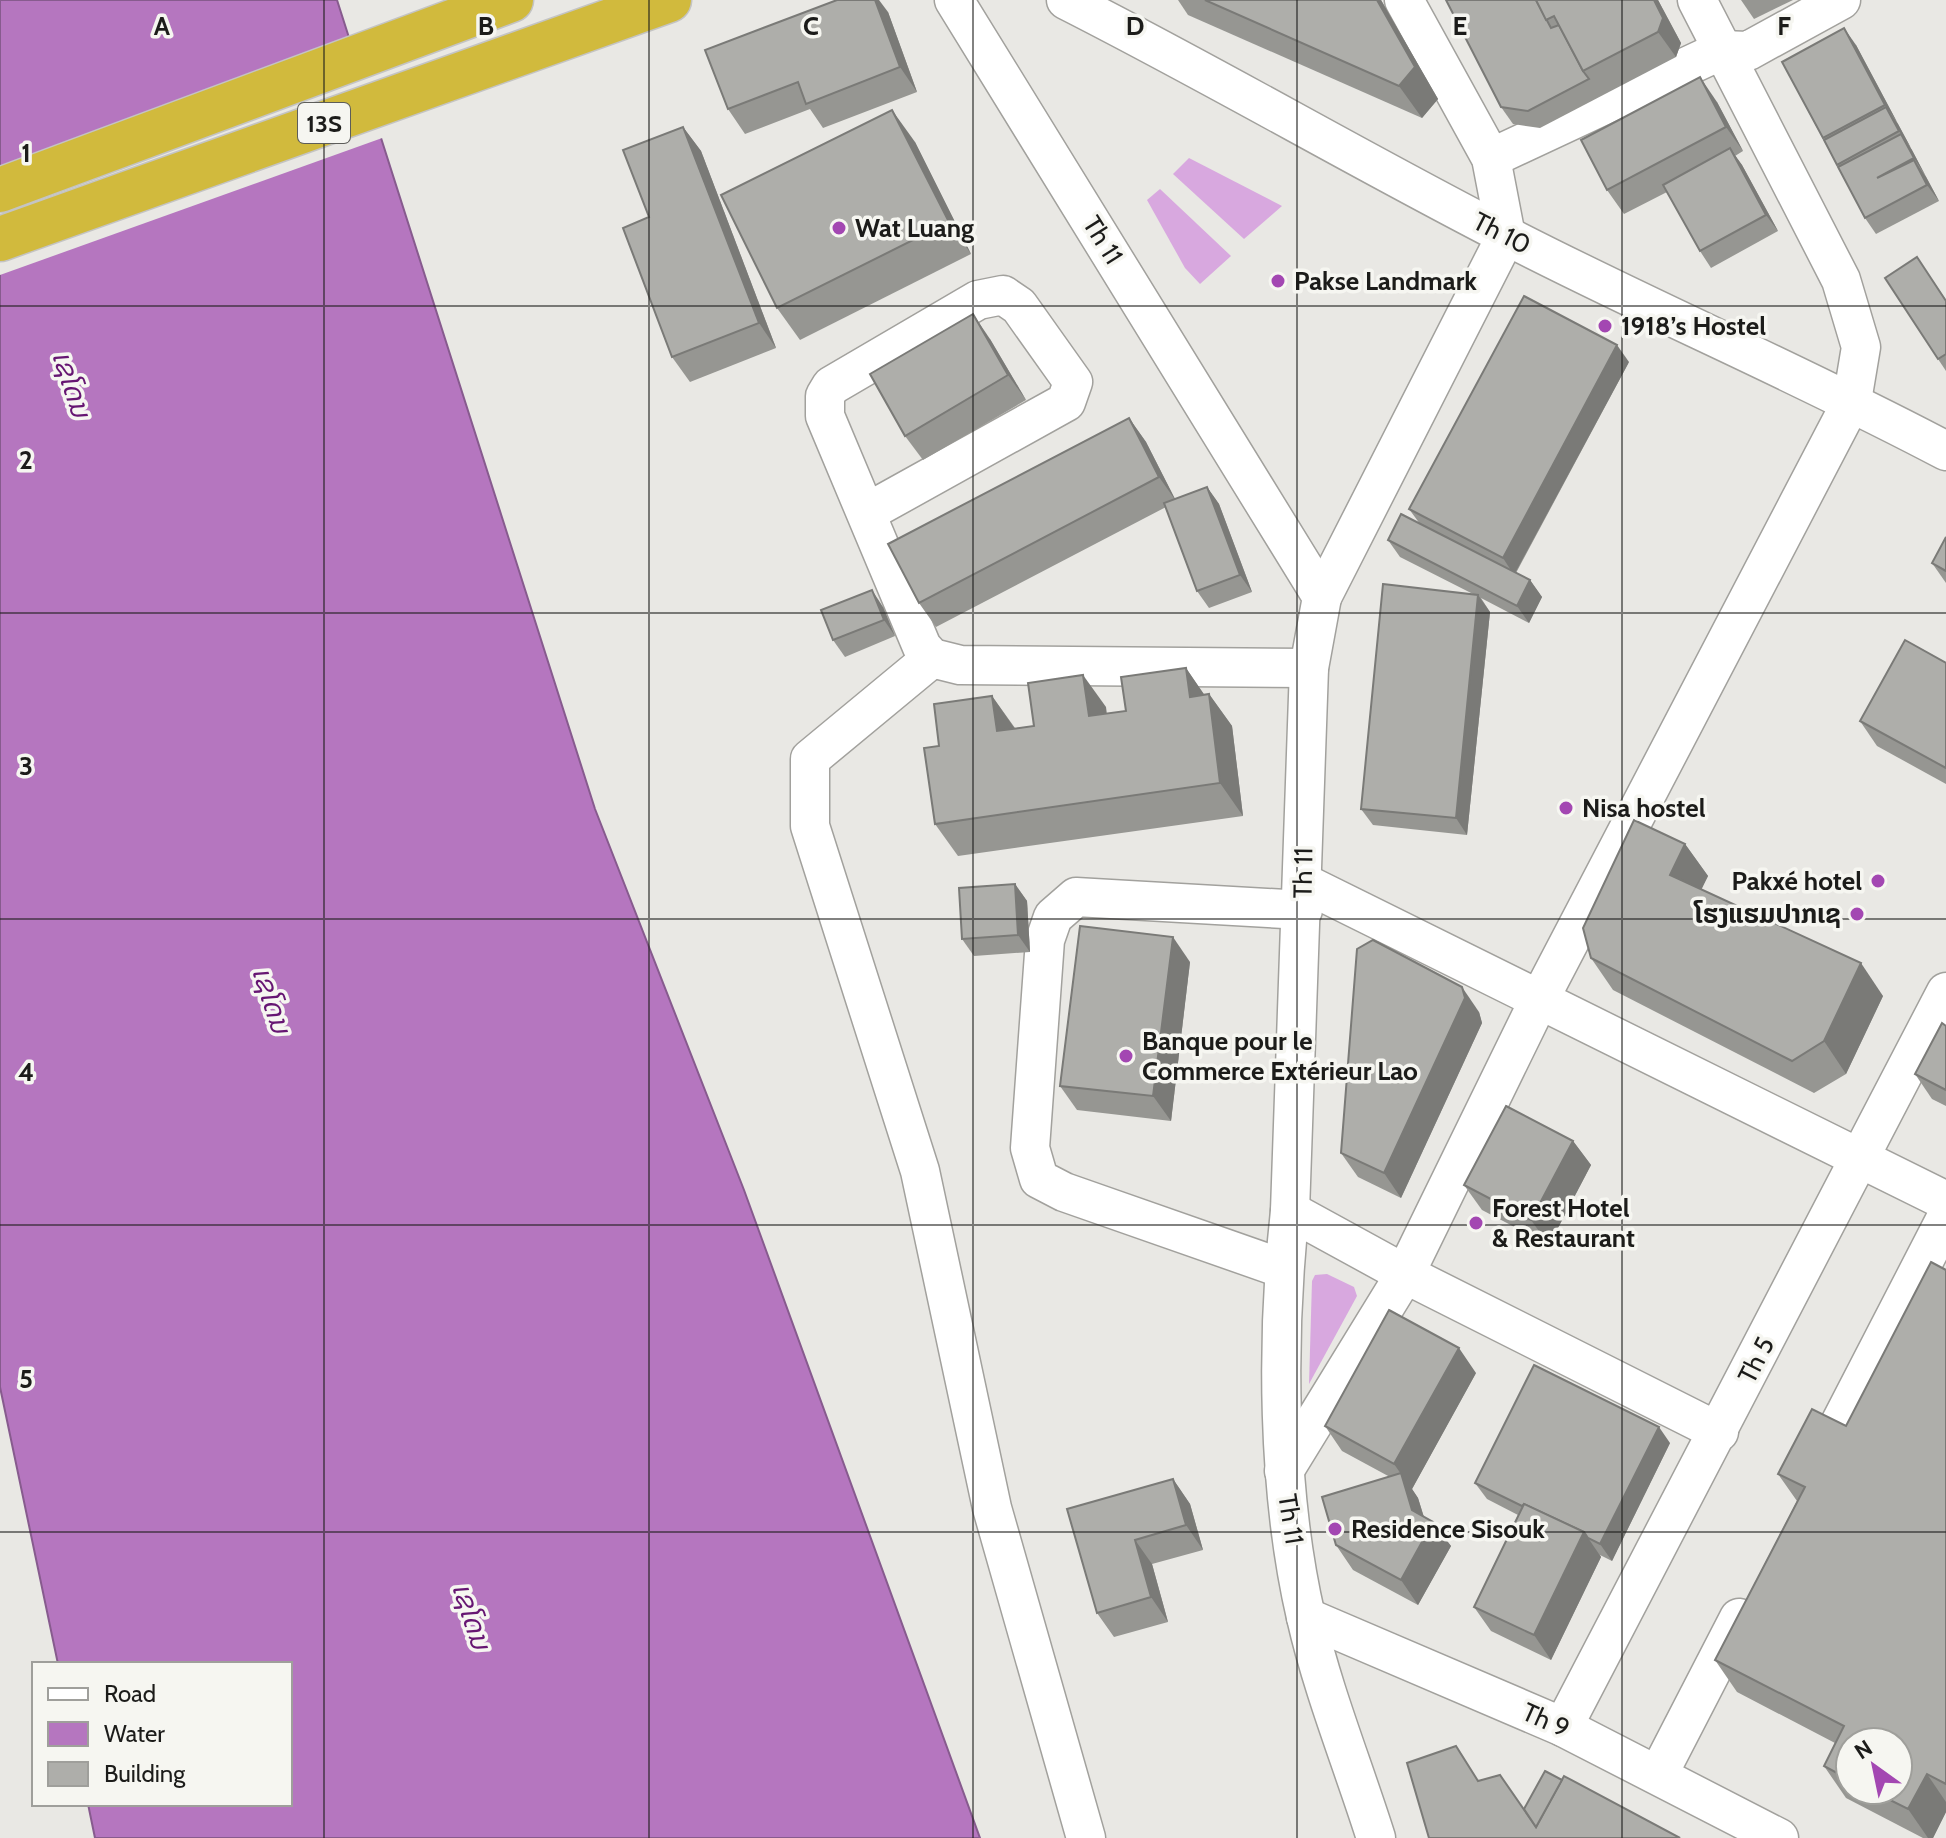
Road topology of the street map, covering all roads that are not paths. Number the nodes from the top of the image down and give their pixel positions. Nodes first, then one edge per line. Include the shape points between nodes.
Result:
1 (511, 0) edge
2 (954, 0) edge
3 (1066, 0) edge
4 (1404, 0) edge
5 (1697, 0) edge
6 (1841, 0) edge
7 (658, 4) edge
8 (1722, 50) junction
9 (1491, 158) junction
10 (0, 190) edge
11 (1506, 236) junction
12 (0, 239) edge
13 (1852, 401) junction
14 (1946, 451) edge
15 (866, 513) junction
16 (1322, 597) junction
17 (932, 658) junction
18 (1309, 668) junction
19 (1303, 896) junction
20 (1946, 992) edge
21 (1538, 1002) junction
22 (1861, 1156) junction
23 (1946, 1201) edge
24 (1290, 1211) junction
25 (1946, 1218) edge
26 (1284, 1269) junction
27 (1405, 1274) junction
28 (1719, 1432) junction
29 (1284, 1471) junction
30 (1802, 1496) edge
31 (1752, 1593) edge
32 (1306, 1617) junction
33 (1563, 1727) junction
34 (1659, 1773) junction
35 (1086, 1838) edge
36 (1376, 1838) edge
37 (1779, 1838) edge

1 - 10 highway, 13S
2 - 16 street, Th 11
3 - 11 street, Th 10
4 - 9 street
5 - 8 street
6 - 8 street via 1748,51
7 - 12 highway, 13S
8 - 9 street
8 - 13 street via 1841,280 1861,347
9 - 11 street
11 - 13 street, Th 10
11 - 16 street
13 - 14 street, Th 10
13 - 21 street
15 - 15 street via 1066,402 1073,382 1019,306 1003,295 978,300 831,386 825,416
15 - 17 street via 922,647
16 - 18 street, Th 11
17 - 18 street via 960,665
17 - 35 street via 810,759 810,826 920,1171 992,1508
18 - 19 street, Th 11
19 - 21 street
19 - 24 street, Th 11
19 - 26 street via 1076,897 1053,917 1045,940 1030,1148 1039,1179 1064,1192
20 - 22 street, Th 5
21 - 22 street
21 - 27 street
22 - 23 street
22 - 28 street, Th 5
24 - 26 street, Th 11
24 - 27 street
25 - 30 street
26 - 29 street, Th 11
27 - 28 street
27 - 29 street
28 - 33 street, Th 5
29 - 32 street, Th 11
31 - 34 street
32 - 33 street, Th 9
32 - 36 street, Th 11
33 - 34 street, Th 9
34 - 37 street, Th 9

